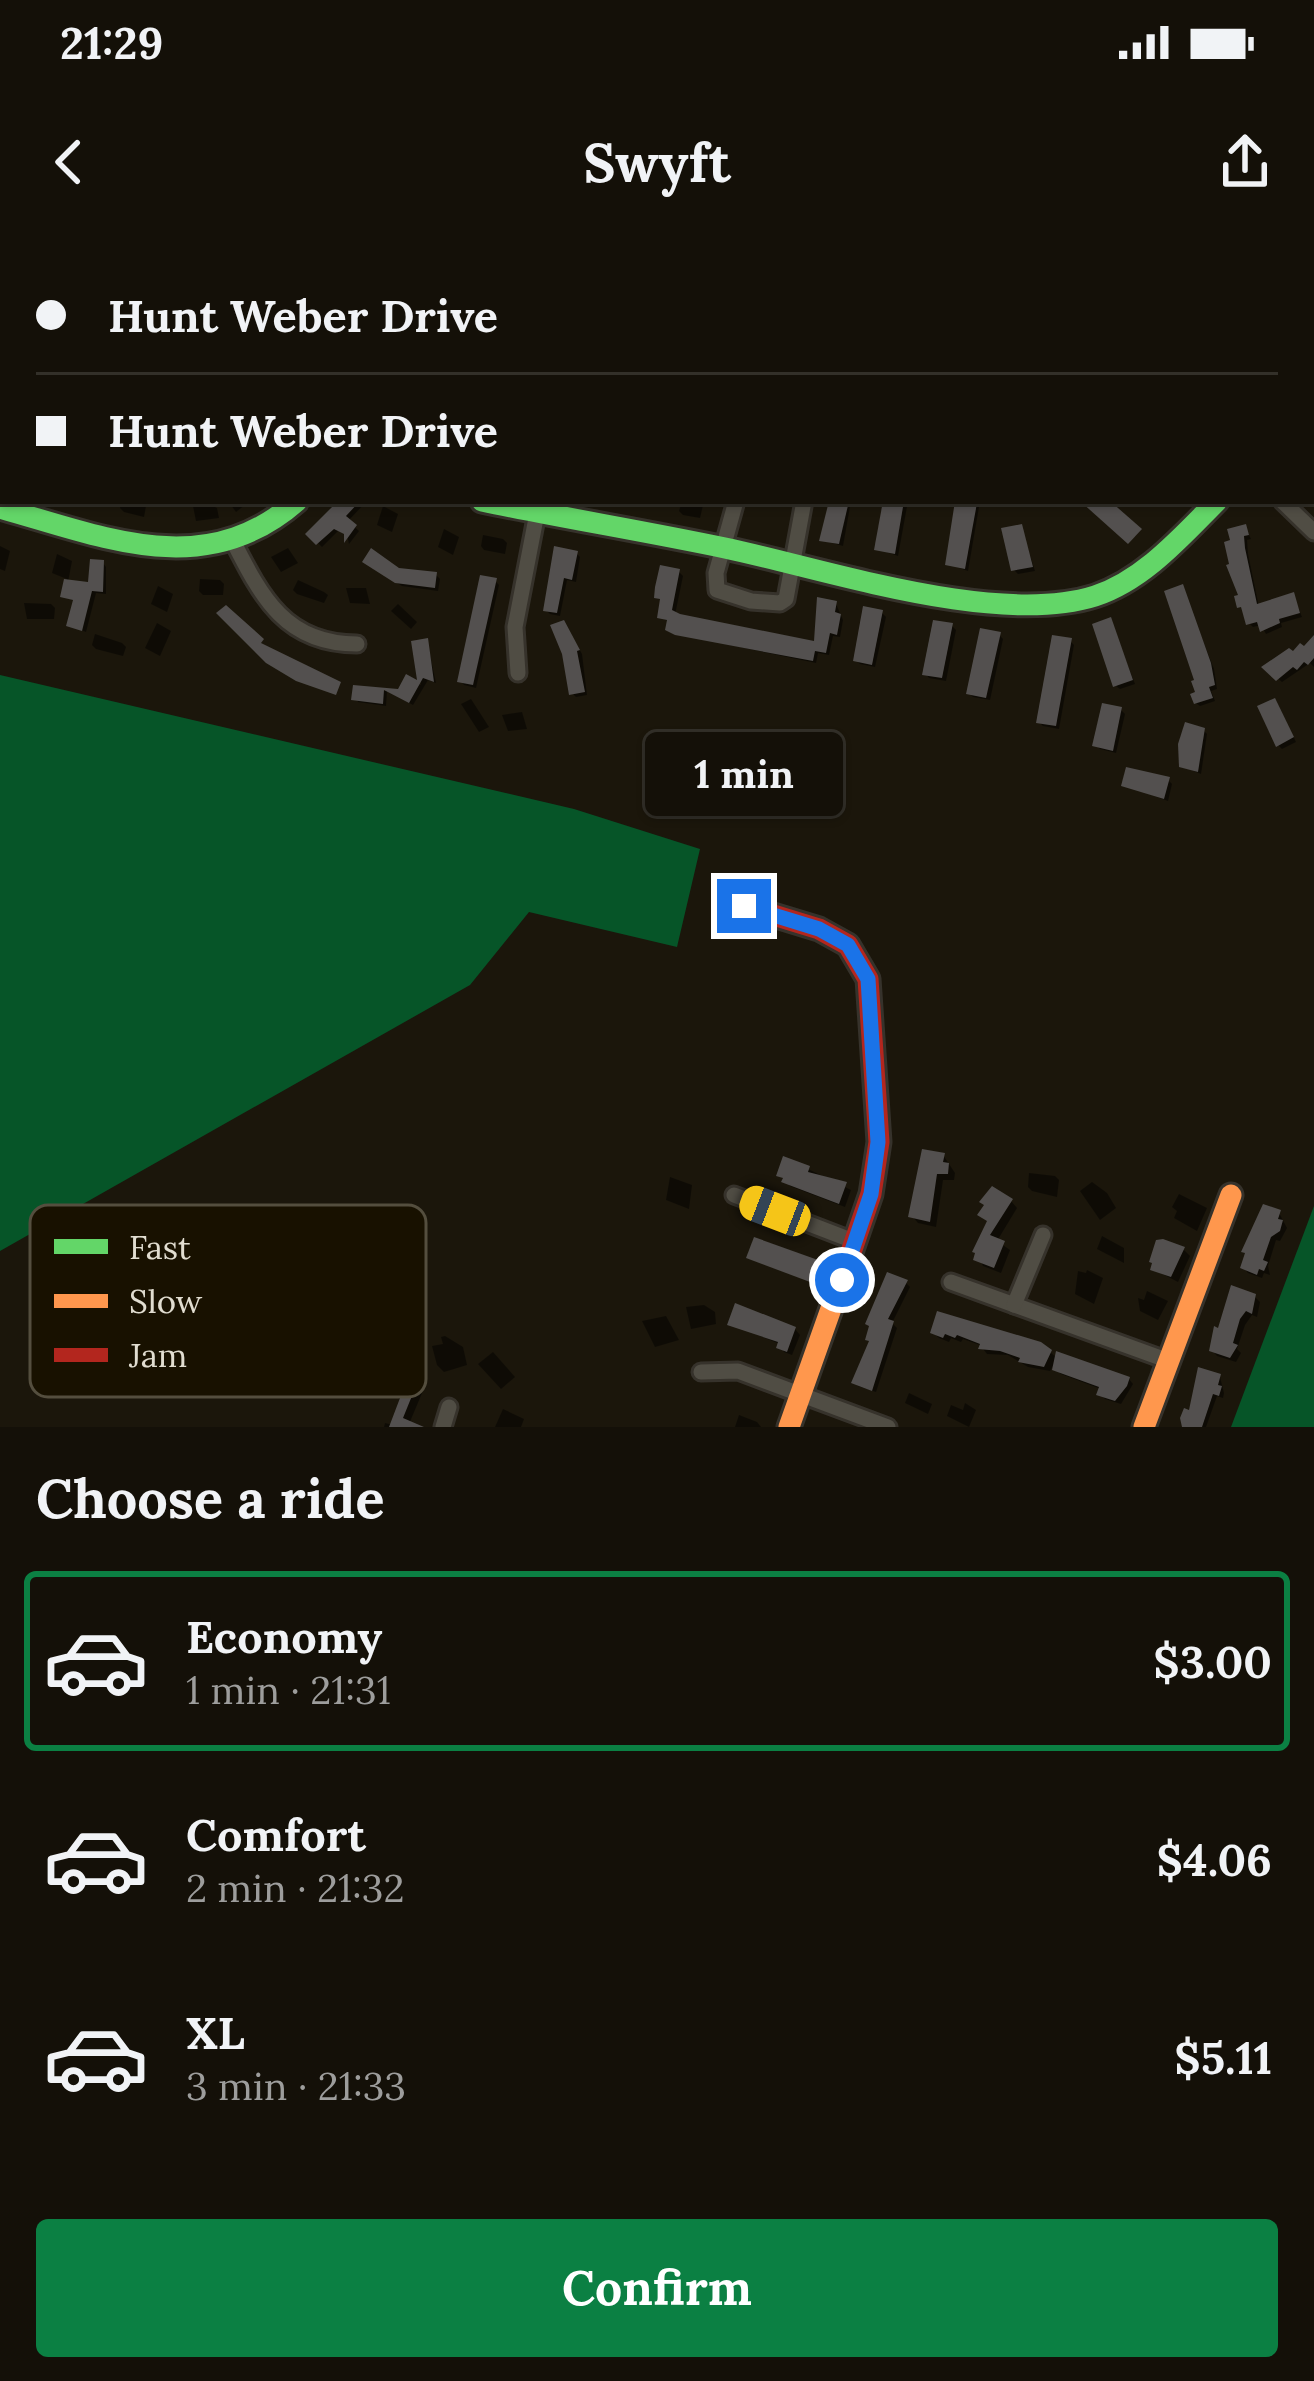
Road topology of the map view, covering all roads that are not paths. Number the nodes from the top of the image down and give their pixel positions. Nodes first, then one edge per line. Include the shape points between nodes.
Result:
1 (293, 504) edge
2 (495, 504) edge
3 (735, 504) edge
4 (803, 504) edge
5 (1213, 504) edge
6 (1285, 504) edge
7 (0, 508) edge
8 (537, 514) junction
9 (1314, 532) edge
10 (233, 541) junction
11 (725, 548) junction
12 (791, 562) junction
13 (357, 644) dead end
14 (518, 673) dead end
15 (744, 906) dead end
16 (1231, 1195) dead end
17 (734, 1196) dead end
18 (1043, 1235) dead end
19 (856, 1242) junction
20 (951, 1282) dead end
21 (1015, 1305) junction
22 (1169, 1361) junction
23 (700, 1372) dead end
24 (801, 1393) junction
25 (449, 1407) dead end
26 (442, 1427) edge
27 (789, 1427) edge
28 (888, 1427) edge
29 (1144, 1427) edge

1 - 10 street
2 - 8 street
3 - 11 street
4 - 12 street
5 - 12 street via 1145,568 1093,597 1053,605 984,600
6 - 9 street
7 - 10 street via 158,547
8 - 11 street
8 - 14 street via 515,627
10 - 13 street via 255,586 293,626 320,641
11 - 12 street
11 - 12 street via 717,590 751,601 786,599
15 - 19 street via 848,945 868,979 878,1142
16 - 22 street
17 - 19 street
18 - 21 street
19 - 24 street
20 - 21 street
21 - 22 street
22 - 29 street
23 - 24 street via 738,1371
24 - 27 street
24 - 28 street
25 - 26 street

